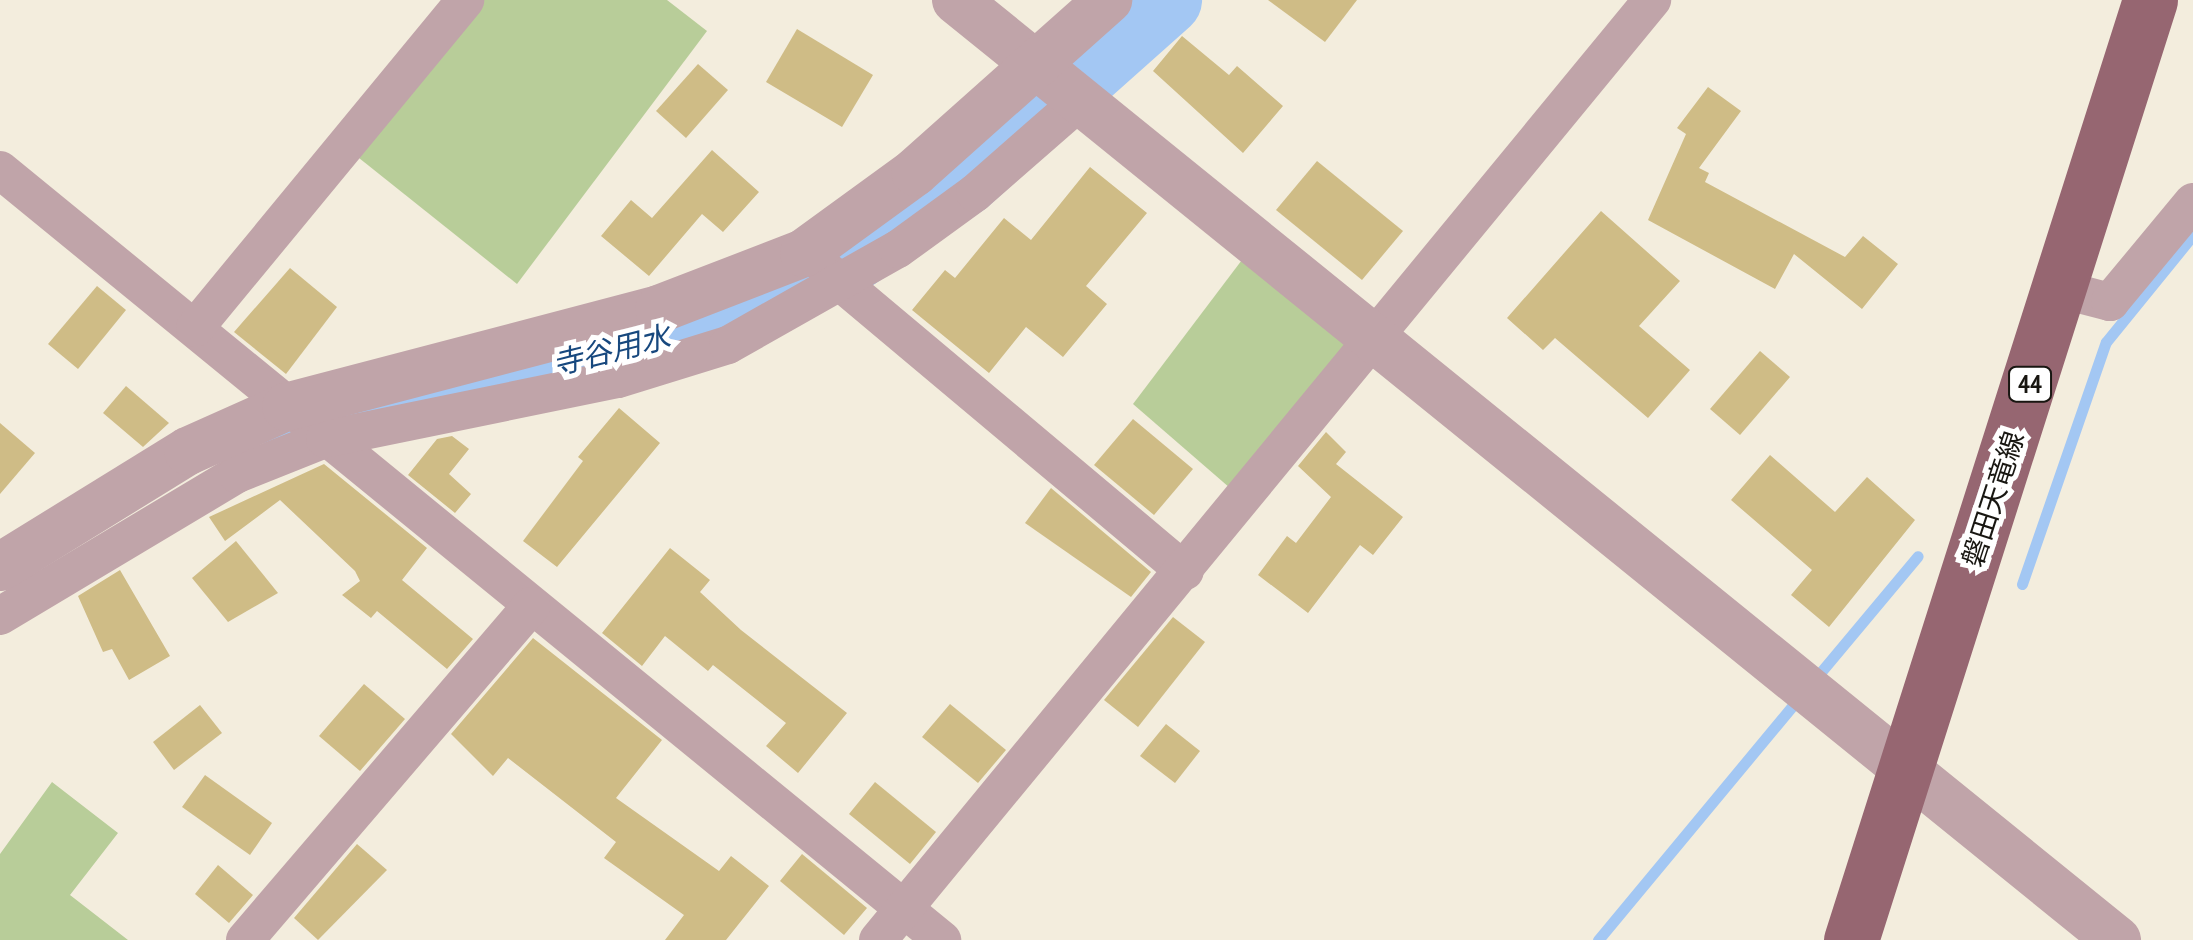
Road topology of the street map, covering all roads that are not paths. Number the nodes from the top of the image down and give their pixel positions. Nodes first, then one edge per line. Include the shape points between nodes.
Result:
1 (464, 0) edge
2 (956, 0) edge
3 (1108, 0) edge
4 (1652, 0) edge
5 (2150, 0) edge
6 (1034, 64) junction
7 (1080, 102) junction
8 (0, 170) edge
9 (2193, 202) edge
10 (804, 252) junction
11 (842, 284) junction
12 (2060, 289) junction
13 (194, 328) junction
14 (1374, 344) junction
15 (286, 407) junction
16 (324, 439) junction
17 (0, 567) edge
18 (1185, 571) junction
19 (531, 606) junction
20 (0, 616) edge
21 (1908, 768) junction
22 (904, 908) junction
23 (245, 940) edge
24 (878, 940) edge
25 (942, 940) edge
26 (1851, 940) edge
27 (2117, 940) edge

1 - 13 street
2 - 6 street
3 - 6 street
4 - 14 street
5 - 12 main road, 磐田天竜線 / 44
6 - 7 street
6 - 10 street via 915,172
7 - 11 street via 975,193
7 - 14 street
8 - 13 street
9 - 12 street via 2110,302
10 - 11 street
10 - 15 street via 659,309
11 - 16 street via 728,345 618,379
11 - 18 street
12 - 21 main road, 磐田天竜線 / 44
13 - 15 street
14 - 18 street
14 - 21 street
15 - 16 street
15 - 17 street via 188,451
16 - 19 street
16 - 20 street via 237,474
18 - 22 street
19 - 22 street
19 - 23 street
21 - 26 main road, 磐田天竜線 / 44
21 - 27 street
22 - 24 street
22 - 25 street

